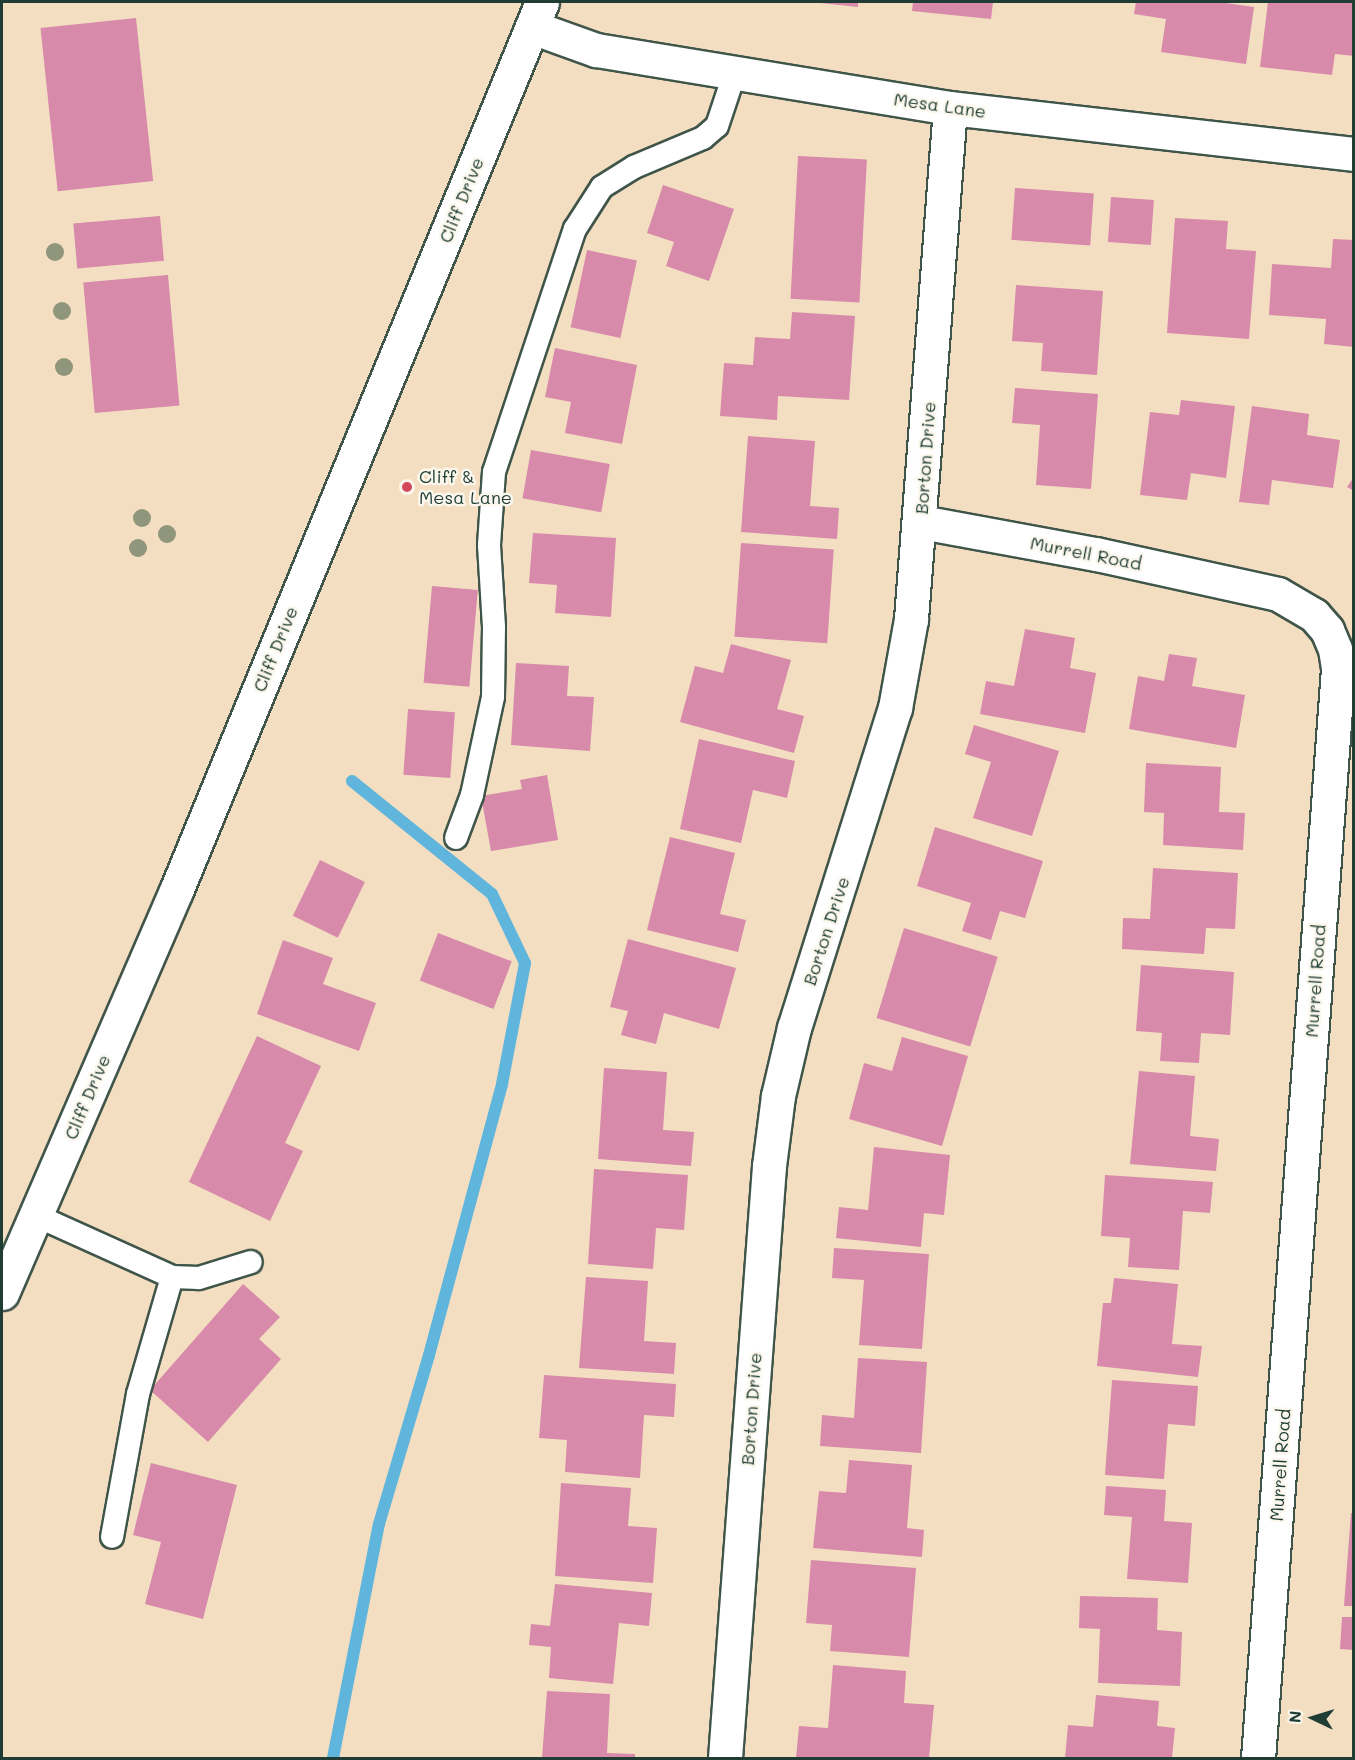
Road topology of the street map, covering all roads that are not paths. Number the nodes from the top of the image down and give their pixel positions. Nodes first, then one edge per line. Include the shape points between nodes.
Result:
1 (537, 14) edge
2 (735, 72) junction
3 (950, 108) junction
4 (1353, 154) edge
5 (921, 522) junction
6 (456, 838) dead end
7 (35, 1215) junction
8 (251, 1262) dead end
9 (172, 1277) junction
10 (2, 1293) edge
11 (112, 1537) dead end
12 (725, 1758) edge
13 (1258, 1758) edge

1 - 2 street, Mesa Lane via 596,50
1 - 7 street, Cliff Drive via 176,891
2 - 3 street, Mesa Lane
2 - 6 lane via 717,126 703,138 634,167 602,187 575,229 494,472 489,545 493,697 472,795
3 - 4 street, Mesa Lane
3 - 5 street, Borton Drive
5 - 12 street, Borton Drive via 911,619 895,708 794,1028 778,1096 769,1166
5 - 13 street, Murrell Road via 1096,554 1278,594 1314,615 1327,630 1335,649 1337,693
7 - 9 lane
7 - 10 street, Cliff Drive
8 - 9 lane via 199,1278
9 - 11 lane via 138,1394

